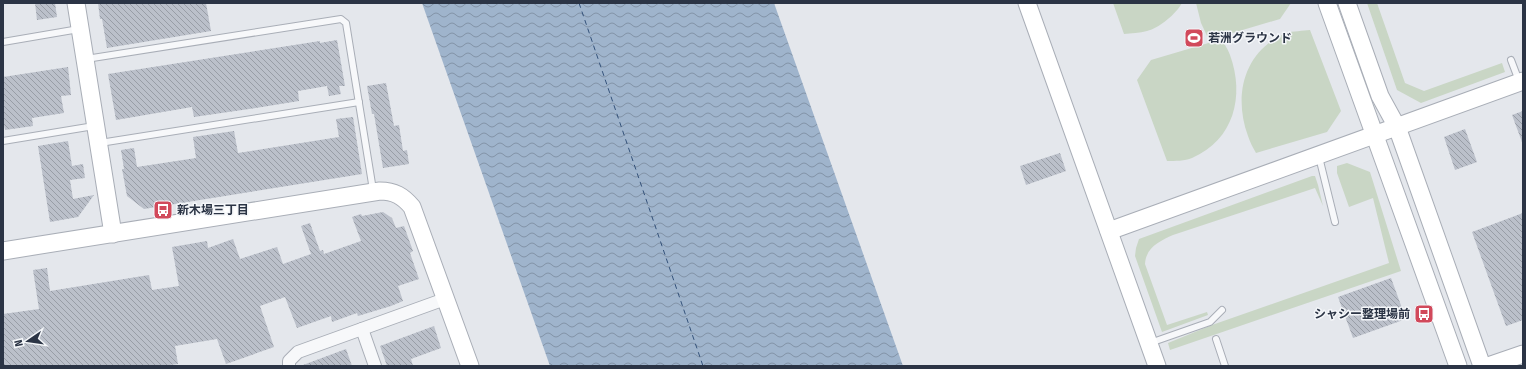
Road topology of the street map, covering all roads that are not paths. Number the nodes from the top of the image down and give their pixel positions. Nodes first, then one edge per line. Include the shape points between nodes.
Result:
1 (76, 3) edge
2 (1027, 3) edge
3 (1327, 3) edge
4 (1347, 3) edge
5 (81, 29) junction
6 (3, 42) edge
7 (86, 60) junction
8 (1511, 60) dead end
9 (1521, 82) edge
10 (359, 102) junction
11 (96, 126) junction
12 (1397, 127) junction
13 (1374, 135) junction
14 (3, 141) edge
15 (99, 143) junction
16 (1319, 155) junction
17 (374, 192) junction
18 (1335, 222) dead end
19 (1109, 231) junction
20 (113, 234) junction
21 (3, 251) edge
22 (446, 299) junction
23 (1222, 310) dead end
24 (362, 329) junction
25 (1216, 340) dead end
26 (1149, 343) junction
27 (1523, 354) edge
28 (288, 366) edge
29 (376, 366) edge
30 (470, 366) edge
31 (1157, 366) edge
32 (1226, 366) edge
33 (1458, 366) edge
34 (1482, 366) edge
35 (1488, 366) edge

1 - 5 street
2 - 19 street
3 - 13 street
4 - 12 street via 1380,96
5 - 6 lane
5 - 7 street
7 - 10 lane via 341,20 346,23
7 - 11 street
8 - 9 lane
9 - 12 street
10 - 15 lane
10 - 17 lane
11 - 14 lane
11 - 15 street
12 - 13 street
12 - 34 street
13 - 16 street
13 - 33 street
15 - 20 street
16 - 18 lane
16 - 19 street
17 - 20 street
17 - 22 street via 387,191 397,194 406,199 412,207
19 - 26 street
20 - 21 street
22 - 24 street
22 - 30 street
23 - 26 lane via 1210,322
24 - 28 street via 298,352 289,361
24 - 29 street
25 - 32 lane
26 - 31 street
27 - 35 street

